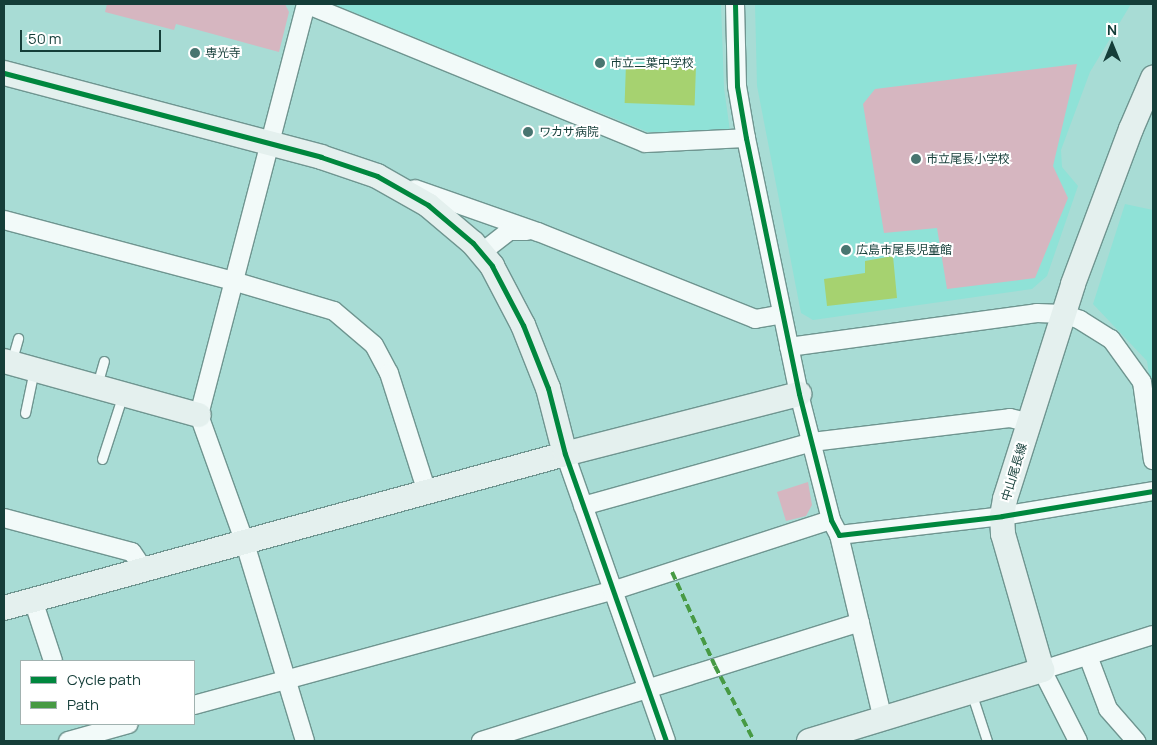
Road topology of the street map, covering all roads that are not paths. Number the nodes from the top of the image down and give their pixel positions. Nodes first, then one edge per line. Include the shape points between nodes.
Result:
1 (306, 4) edge
2 (735, 4) edge
3 (4, 73) edge
4 (1153, 78) edge
5 (746, 138) junction
6 (270, 143) junction
7 (377, 176) junction
8 (4, 220) edge
9 (538, 232) junction
10 (481, 253) junction
11 (233, 281) junction
12 (782, 314) junction
13 (1064, 314) junction
14 (18, 338) dead end
15 (789, 347) junction
16 (104, 361) dead end
17 (7, 362) edge
18 (34, 370) junction
19 (97, 387) junction
20 (123, 394) junction
21 (799, 394) junction
22 (24, 413) dead end
23 (199, 415) junction
24 (1030, 423) junction
25 (812, 442) junction
26 (565, 454) junction
27 (102, 458) dead end
28 (1153, 460) edge
29 (1153, 491) edge
30 (427, 492) junction
31 (583, 506) junction
32 (1002, 516) junction
33 (4, 518) edge
34 (835, 527) junction
35 (245, 543) junction
36 (144, 570) junction
37 (612, 591) junction
38 (33, 600) junction
39 (4, 608) edge
40 (860, 622) junction
41 (1153, 635) edge
42 (1088, 656) junction
43 (53, 660) edge
44 (1042, 670) junction
45 (286, 679) junction
46 (646, 688) junction
47 (971, 692) junction
48 (195, 705) edge
49 (883, 719) junction
50 (124, 725) edge
51 (75, 736) edge
52 (305, 741) edge
53 (481, 741) edge
54 (666, 741) edge
55 (814, 741) edge
56 (987, 741) edge
57 (1078, 741) edge
58 (1136, 741) edge

1 - 5 street via 645,143
1 - 6 street
2 - 5 street via 737,86
3 - 6 street
4 - 13 street, 中山尾長線 via 1131,129
5 - 12 street
6 - 7 street via 321,156
6 - 11 street
7 - 9 street
7 - 10 street via 428,205
8 - 11 street
9 - 10 street via 509,231
9 - 12 street via 755,319
10 - 26 street via 492,266 523,326 548,388
11 - 23 street
11 - 30 street via 334,311 374,344 388,373
12 - 15 street
13 - 15 street via 1037,313
13 - 24 street, 中山尾長線
13 - 28 street via 1111,339 1142,382
14 - 17 lane
15 - 21 street
16 - 19 lane
17 - 18 street
18 - 19 street
18 - 22 lane
19 - 20 street
20 - 23 street
20 - 27 lane
21 - 25 street
21 - 26 street
23 - 35 street
24 - 25 street via 1010,418
24 - 32 street, 中山尾長線
25 - 31 street
25 - 34 street
26 - 30 street
26 - 31 street
29 - 32 street
30 - 35 street
31 - 37 street
32 - 34 street
32 - 44 street, 中山尾長線 via 1003,534
33 - 36 street via 132,552
34 - 37 street
34 - 40 street
35 - 36 street
35 - 45 street
36 - 38 street
37 - 45 street
37 - 46 street
38 - 39 street
38 - 43 street
40 - 46 street
40 - 49 street
41 - 42 street
42 - 44 street
42 - 58 street via 1108,709
44 - 47 street
44 - 57 street
45 - 48 street
45 - 52 street
46 - 53 street
46 - 54 street
47 - 49 street
47 - 56 lane
49 - 55 street via 855,731
50 - 51 street

